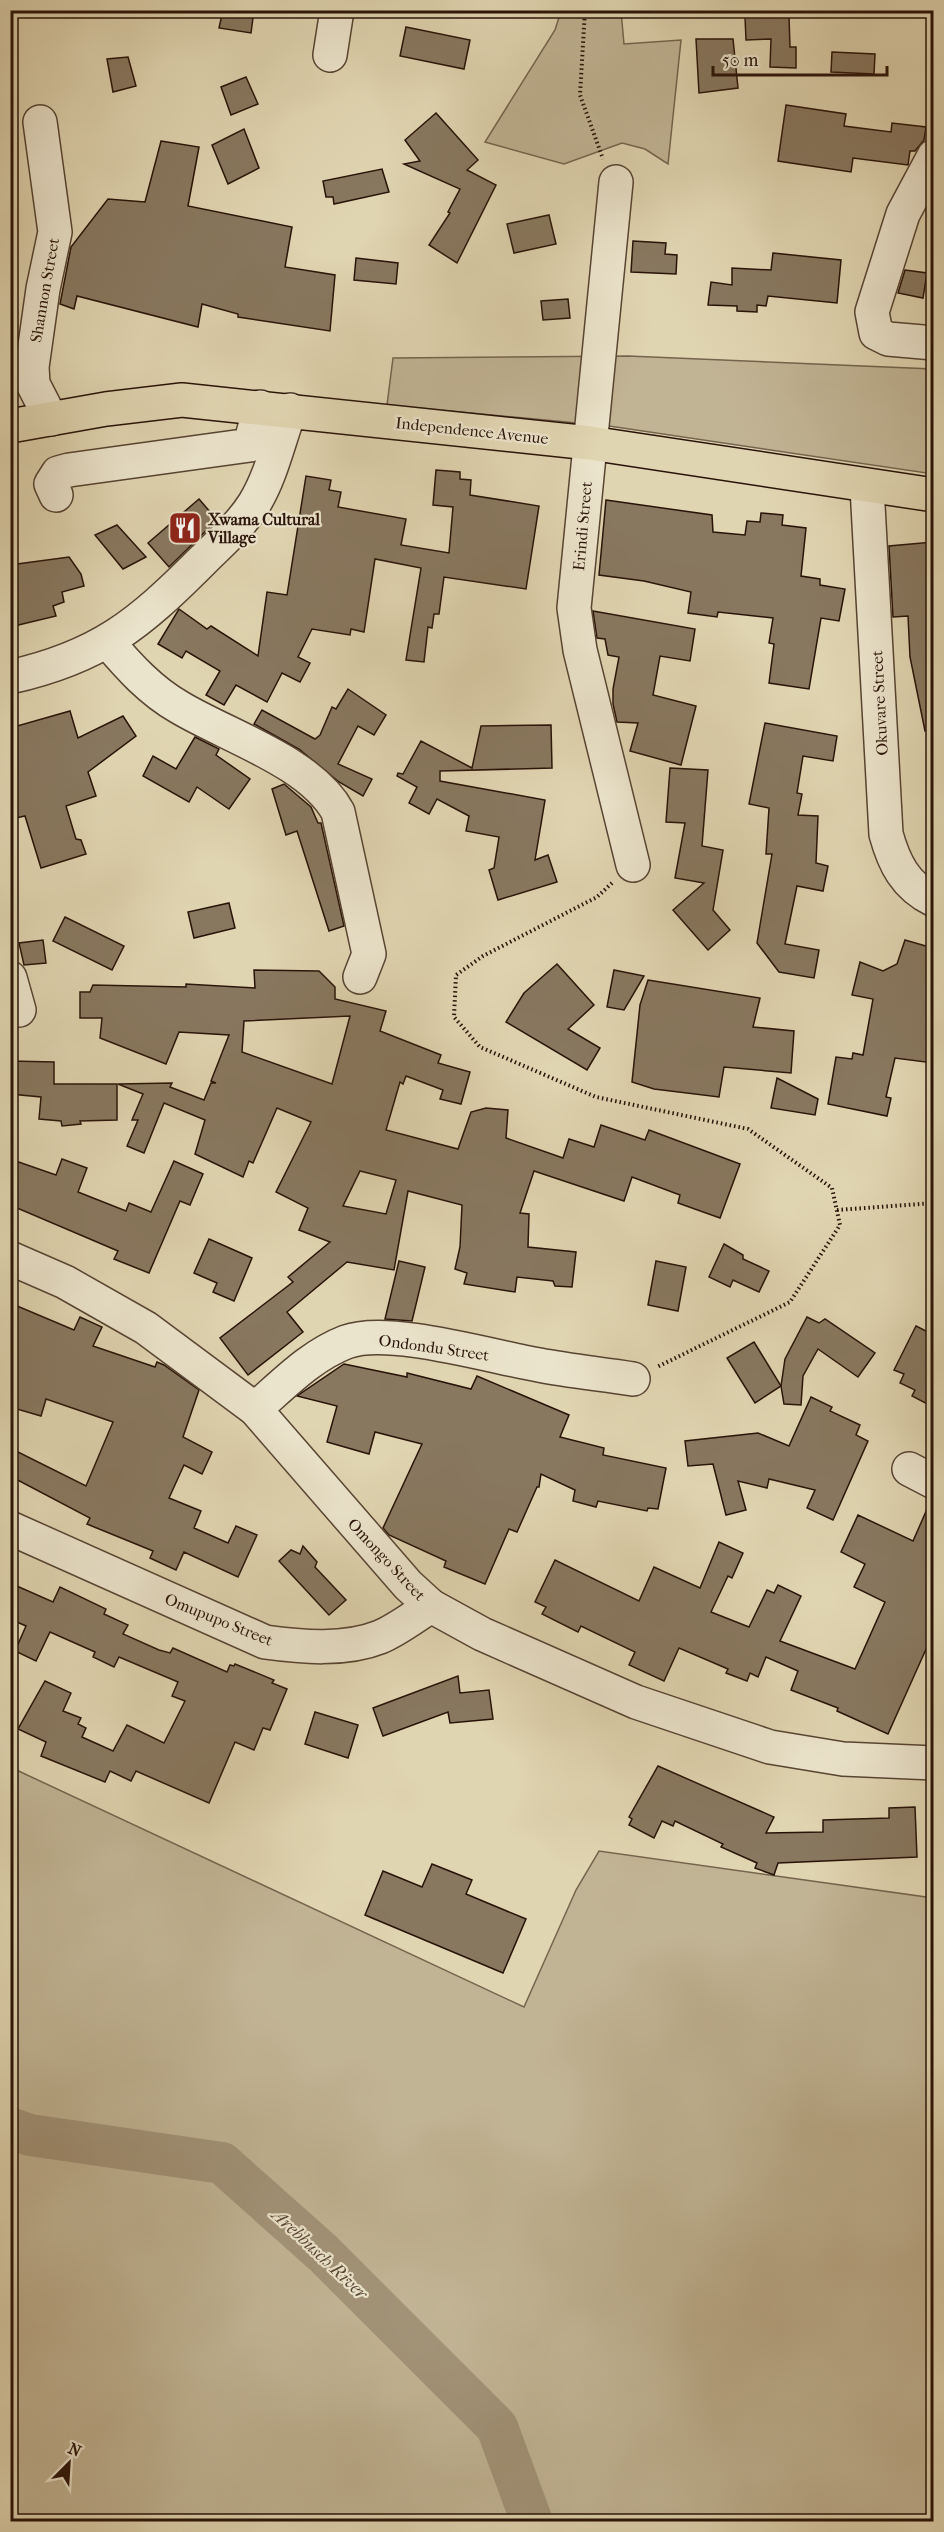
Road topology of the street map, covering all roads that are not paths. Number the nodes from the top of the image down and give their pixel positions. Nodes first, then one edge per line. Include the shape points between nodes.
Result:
1 (338, 10) edge
2 (330, 55) dead end
3 (40, 122) dead end
4 (933, 156) edge
5 (616, 182) road end
6 (933, 343) edge
7 (275, 409) junction
8 (51, 419) junction
9 (10, 426) edge
10 (590, 442) junction
11 (867, 487) junction
12 (56, 495) dead end
13 (933, 495) edge
14 (108, 642) junction
15 (10, 677) edge
16 (633, 865) road end
17 (933, 900) edge
18 (360, 977) dead end
19 (10, 978) edge
20 (19, 1010) dead end
21 (10, 1258) edge
22 (633, 1379) road end
23 (255, 1409) junction
24 (10, 1528) edge
25 (431, 1606) junction
26 (933, 1763) edge

1 - 2 street
3 - 8 street, Shannon Street via 55,232 32,367 33,384
4 - 6 street via 903,214 872,312 876,333 888,339
5 - 10 street, Erindi Street
7 - 8 main road, Independence Avenue via 182,400
7 - 10 main road, Independence Avenue
7 - 12 street via 250,445 63,471 51,484
7 - 14 street via 264,482 255,502 155,608
8 - 9 main road, Independence Avenue
10 - 11 main road, Independence Avenue
10 - 16 street, Erindi Street via 575,627
11 - 13 main road, Independence Avenue
11 - 17 street, Okuvare Street via 886,834 892,859 904,878
14 - 15 street via 64,662
14 - 18 street via 134,672 177,706 310,777 328,795 338,812 369,954
19 - 20 street
21 - 23 street, Omongo Street via 65,1282 146,1328
22 - 23 street, Ondondu Street via 373,1337 348,1341 316,1356
23 - 25 street, Omongo Street via 408,1586
24 - 25 street, Omupupo Street via 265,1642 329,1646 380,1637
25 - 26 street, Omongo Street via 482,1634 636,1702 770,1747 843,1759

